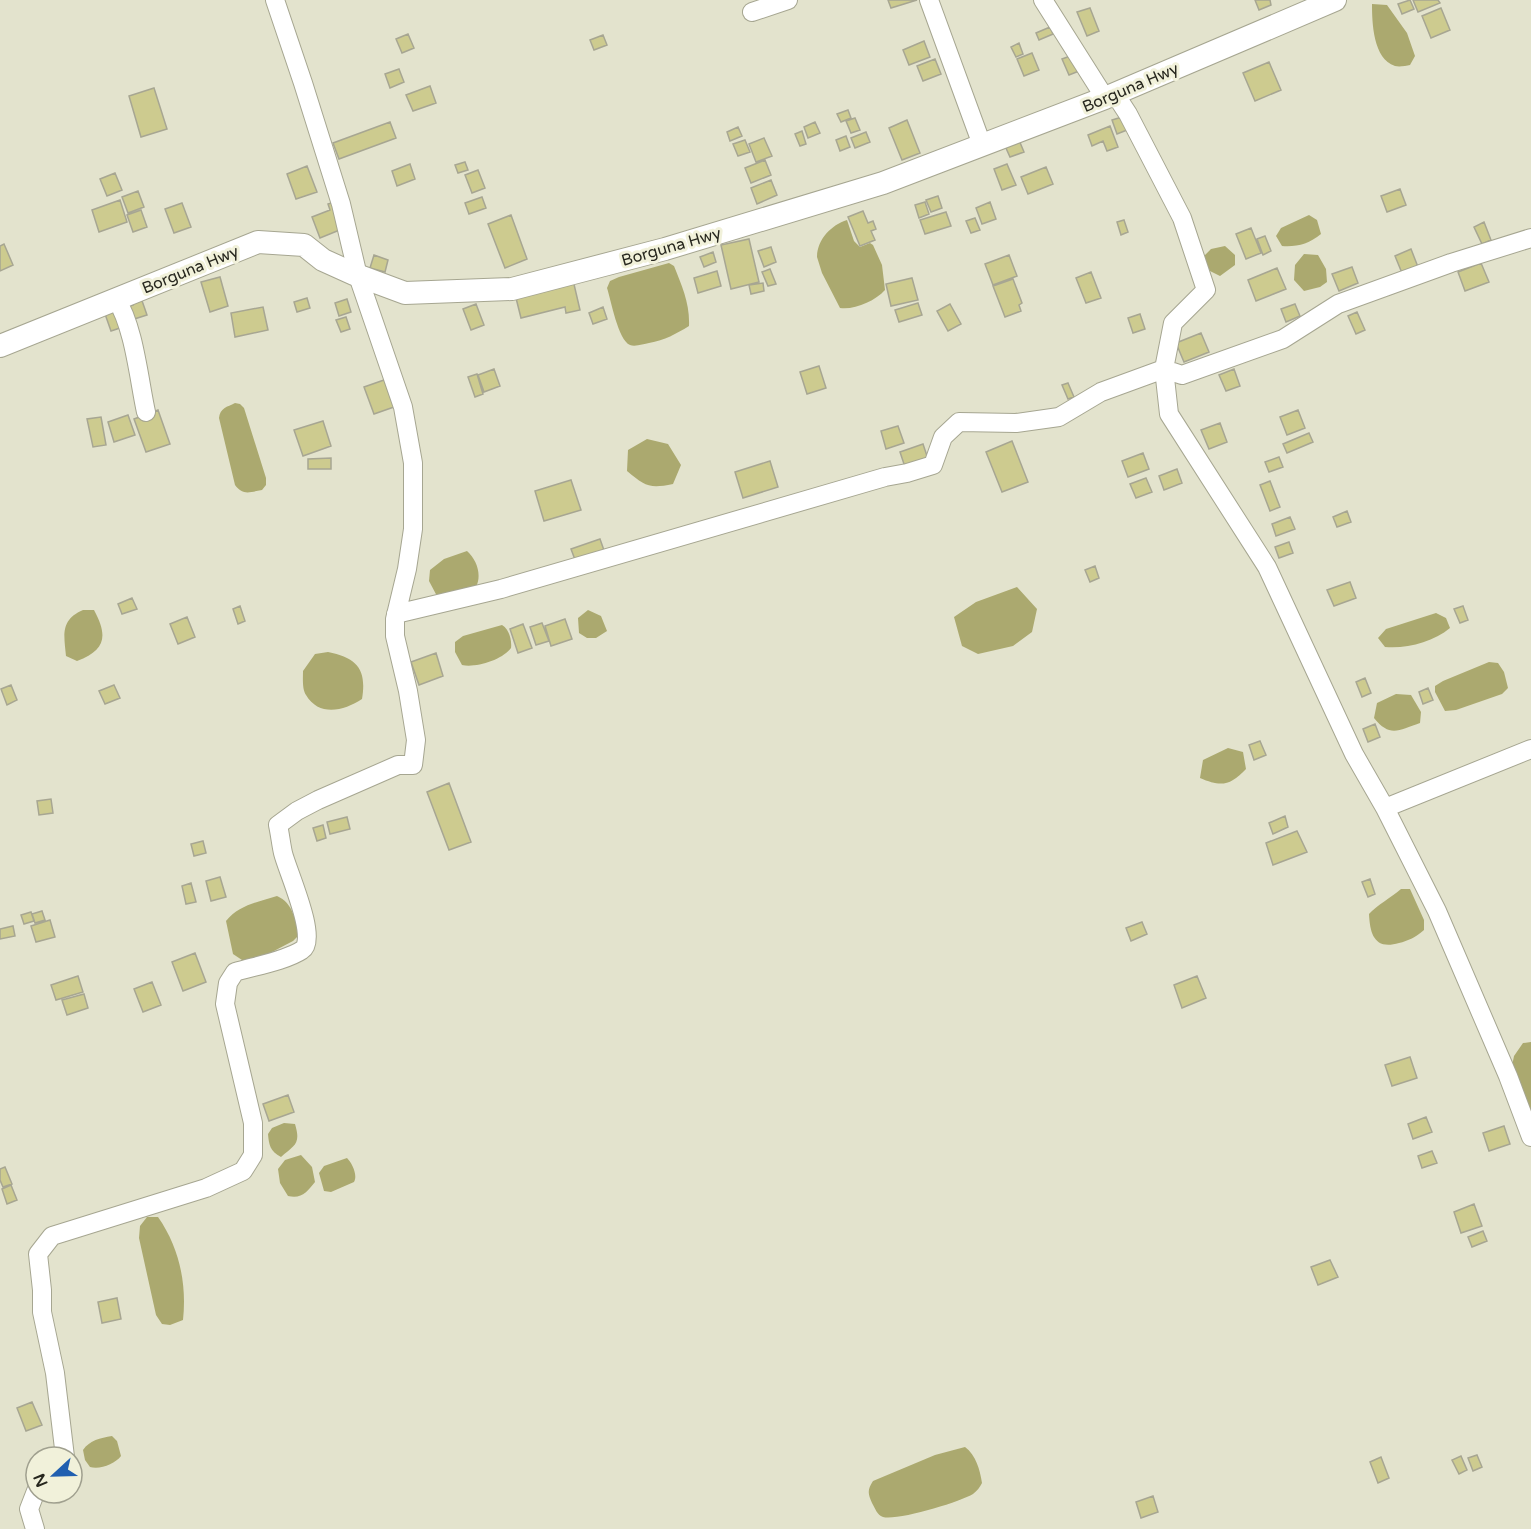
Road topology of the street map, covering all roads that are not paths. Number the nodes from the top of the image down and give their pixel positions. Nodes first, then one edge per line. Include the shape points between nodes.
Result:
1 (275, 0) edge
2 (788, 0) edge
3 (929, 0) edge
4 (1043, 0) edge
5 (1335, 0) edge
6 (752, 12) dead end
7 (1110, 96) junction
8 (982, 145) junction
9 (1531, 238) edge
10 (358, 276) junction
11 (116, 299) junction
12 (0, 346) edge
13 (1164, 369) junction
14 (146, 412) dead end
15 (396, 614) junction
16 (1531, 749) edge
17 (1385, 808) junction
18 (1531, 1137) edge
19 (64, 1445) edge
20 (31, 1505) edge
21 (35, 1529) edge

1 - 10 street via 341,204
2 - 6 street
3 - 8 street
4 - 7 street
5 - 7 street, Borguna Hwy
7 - 8 street, Borguna Hwy
7 - 13 street via 1128,114 1182,218 1206,290 1173,323
8 - 10 street, Borguna Hwy via 884,183 664,249 512,289 405,293
9 - 13 street via 1338,304 1283,339 1182,375
10 - 11 street, Borguna Hwy via 322,260 304,245 258,242
10 - 15 street via 403,407 413,463 413,529
11 - 12 street, Borguna Hwy
11 - 14 street via 130,335
13 - 15 street via 1101,392 1059,417 1016,423 959,422 943,437 936,460 929,468 868,482 501,589
13 - 17 street via 1169,414 1267,567 1354,754
15 - 19 street via 395,636 416,740 413,765 398,765 318,800 278,825 307,925 308,943 304,950 235,972 228,983 225,1004 254,1123 253,1155 243,1171 206,1188 52,1236 38,1254 42,1312 55,1373
16 - 17 street
17 - 18 street via 1437,911
20 - 21 street

